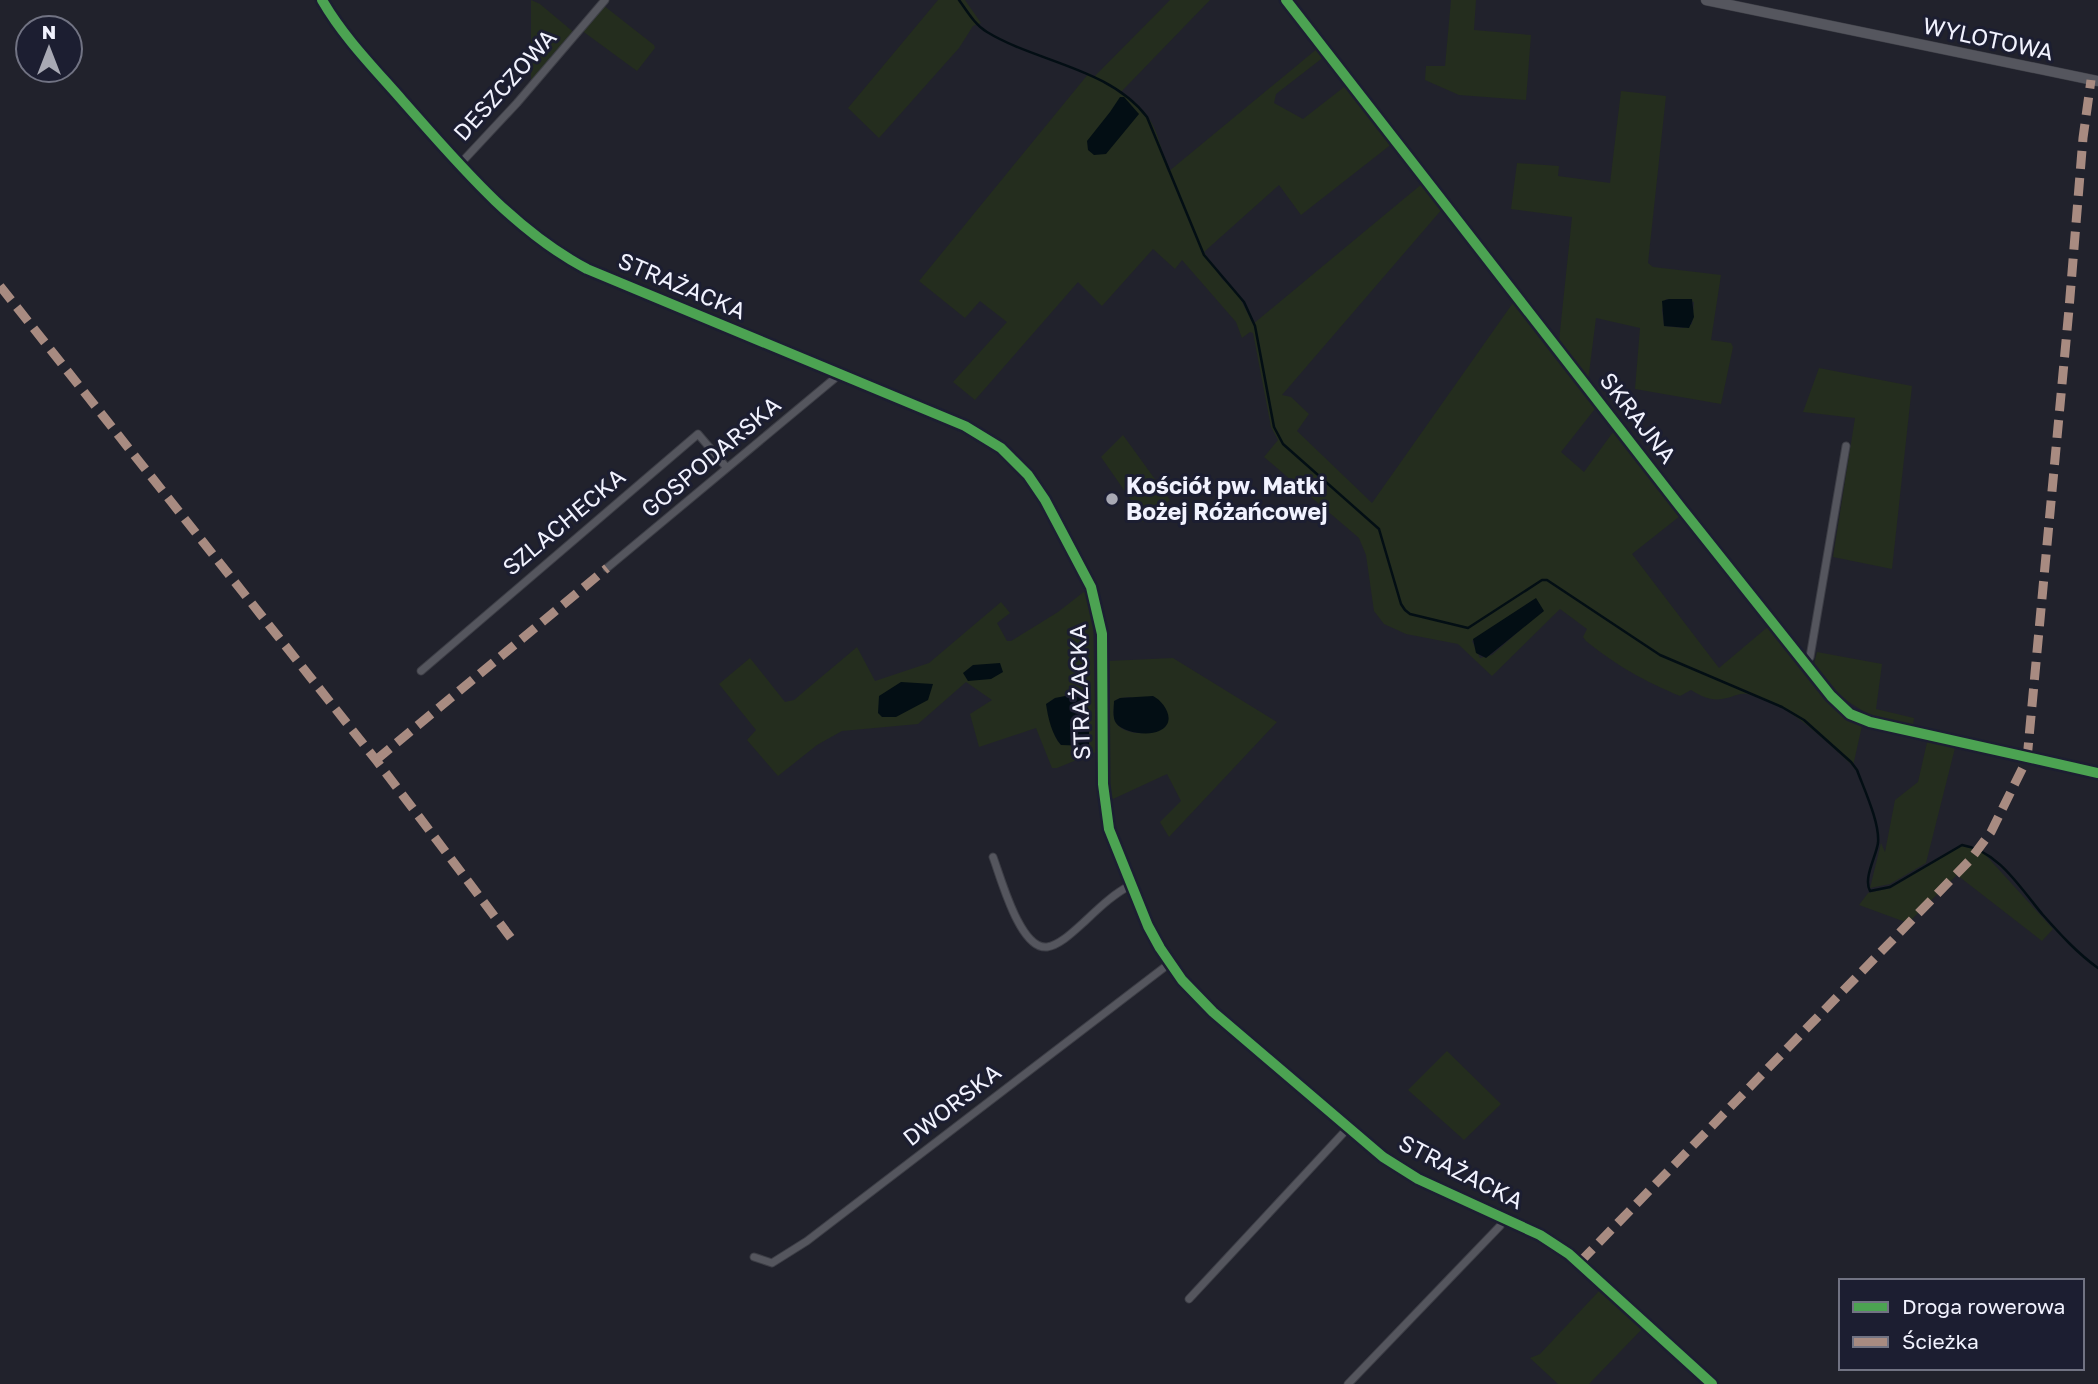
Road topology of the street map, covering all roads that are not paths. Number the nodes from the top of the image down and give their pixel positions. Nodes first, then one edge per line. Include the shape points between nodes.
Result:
1 (322, 0) edge
2 (605, 0) edge
3 (1286, 0) edge
4 (1706, 0) edge
5 (2098, 81) edge
6 (460, 164) junction
7 (836, 372) junction
8 (1846, 446) dead end
9 (727, 468) junction
10 (607, 568) dead end
11 (1805, 663) junction
12 (421, 671) dead end
13 (2098, 772) edge
14 (993, 857) dead end
15 (1131, 885) junction
16 (1170, 963) junction
17 (1348, 1128) junction
18 (1504, 1219) junction
19 (754, 1258) dead end
20 (1189, 1299) dead end
21 (1348, 1384) edge
22 (1712, 1384) edge

1 - 6 street, STRAŻACKA via 339,28
2 - 6 street, DESZCZOWA
3 - 11 street, SKRAJNA
4 - 5 street, WYLOTOWA
6 - 7 street, STRAŻACKA via 537,237 570,260
7 - 9 street, GOSPODARSKA via 834,379
7 - 15 street, STRAŻACKA via 984,435 1016,461 1038,488 1096,604 1102,634 1105,803 1113,840
8 - 11 street via 1810,657
9 - 10 street, GOSPODARSKA
9 - 12 street, SZLACHECKA via 698,434
11 - 13 street, SKRAJNA via 1850,714 1870,722
14 - 15 street via 1020,926 1040,947 1063,939
15 - 16 street, STRAŻACKA
16 - 17 street, STRAŻACKA via 1206,1006
16 - 19 street, DWORSKA via 807,1241 772,1264
17 - 18 street, STRAŻACKA via 1406,1172
17 - 20 street
18 - 21 street, STRAŻACKA
18 - 22 street, STRAŻACKA via 1580,1262

